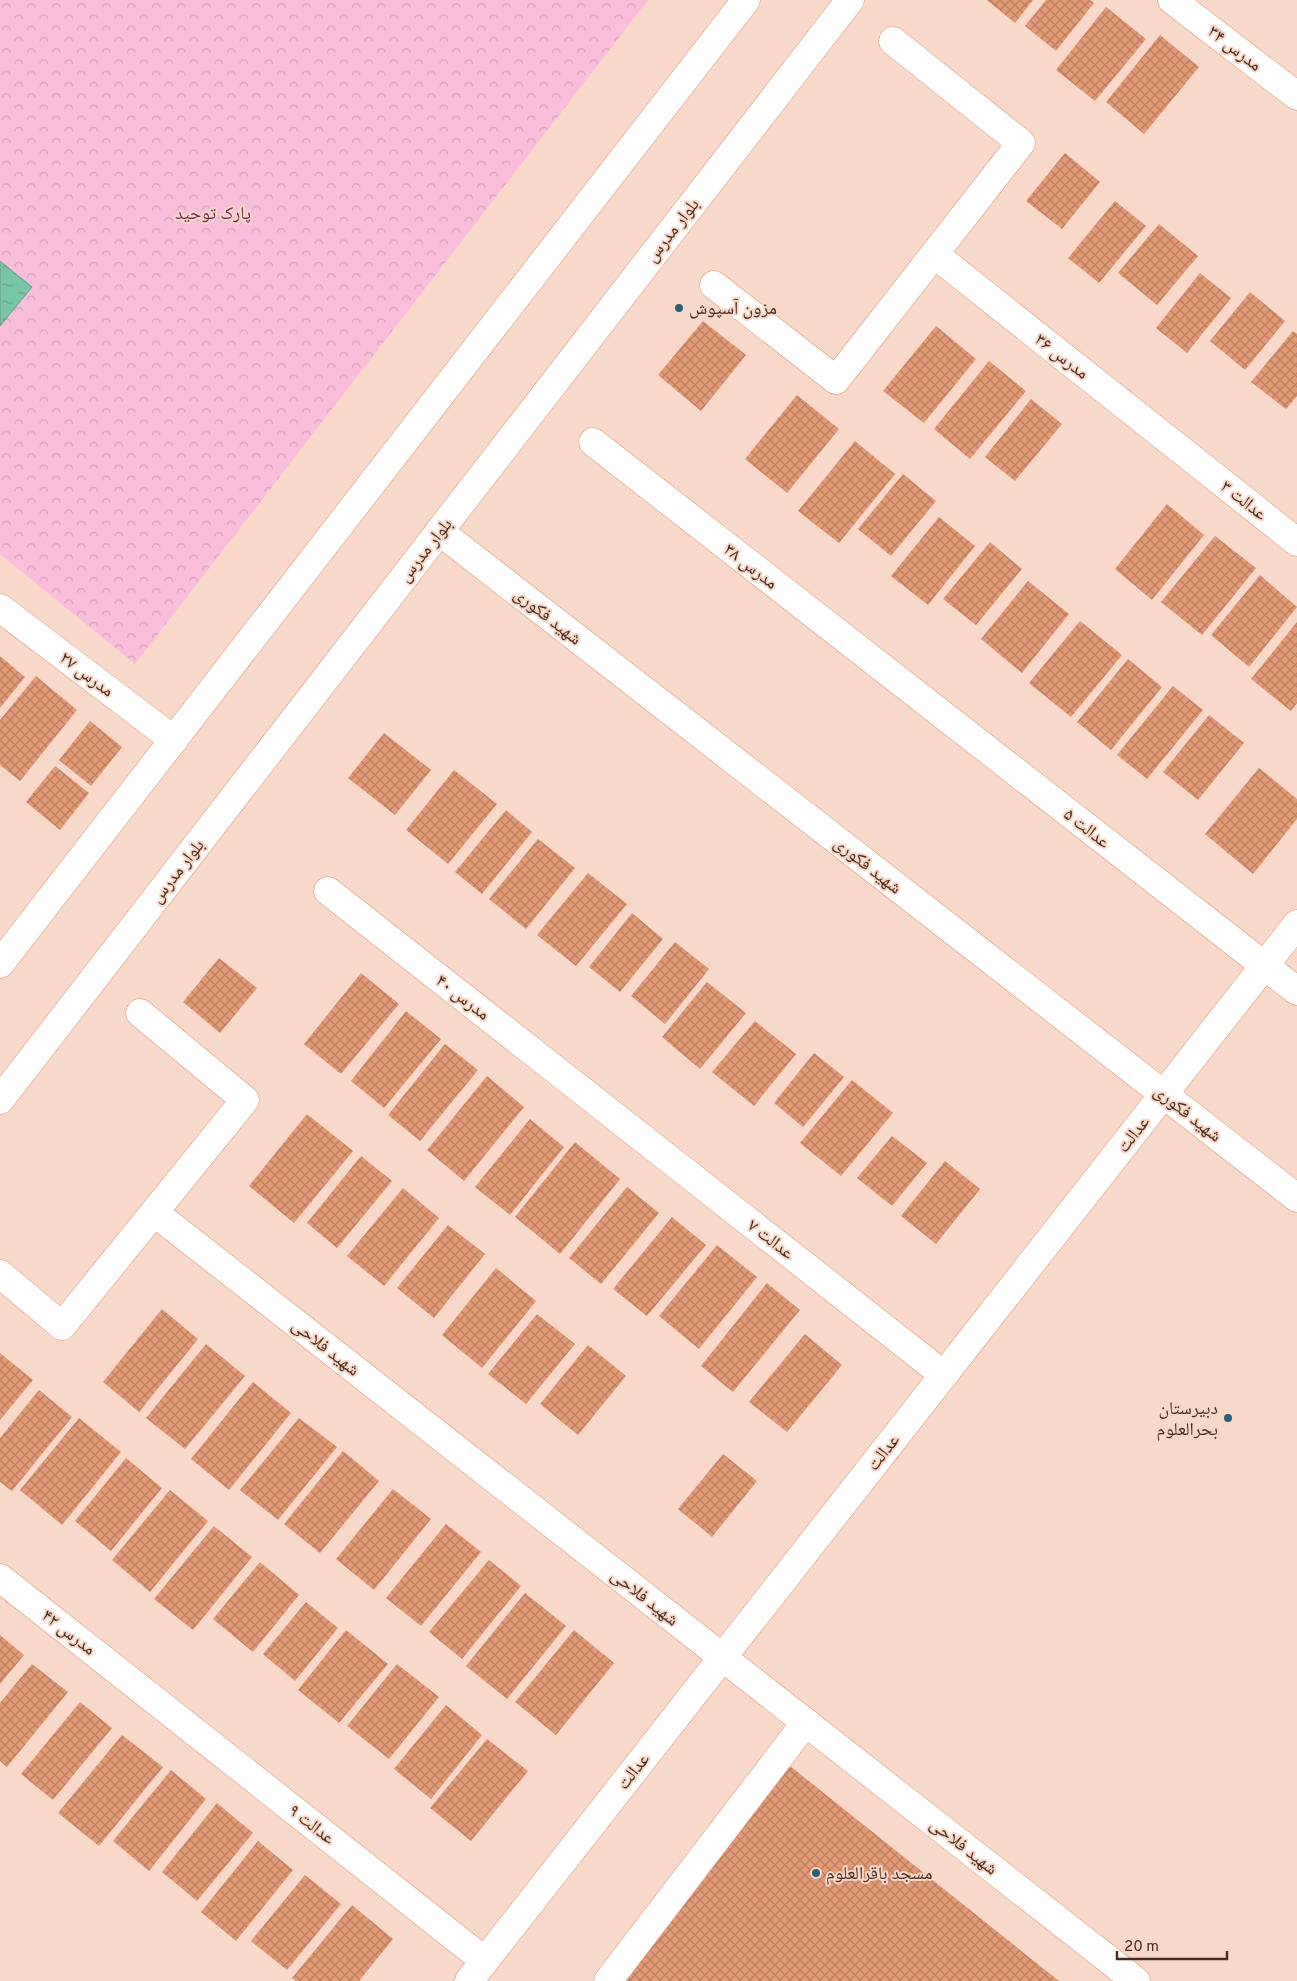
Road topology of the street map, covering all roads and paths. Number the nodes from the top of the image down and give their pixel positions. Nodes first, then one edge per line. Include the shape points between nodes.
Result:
1 (746, 0) edge
2 (850, 0) edge
3 (1172, 0) edge
4 (893, 41) dead end
5 (1297, 96) edge
6 (934, 254) junction
7 (714, 285) dead end
8 (593, 442) dead end
9 (1190, 458) joint
10 (439, 532) junction
11 (1297, 542) edge
12 (0, 608) edge
13 (910, 690) joint
14 (174, 740) junction
15 (328, 891) dead end
16 (1297, 924) edge
17 (0, 964) edge
18 (1264, 966) junction
19 (1297, 992) edge
20 (140, 1014) dead end
21 (1164, 1094) junction
22 (0, 1100) edge
23 (598, 1104) joint
24 (1297, 1198) edge
25 (154, 1213) junction
26 (0, 1274) edge
27 (944, 1375) junction
28 (0, 1578) edge
29 (723, 1658) junction
30 (139, 1687) joint
31 (806, 1722) junction
32 (477, 1971) edge
33 (608, 1981) edge
34 (1136, 1981) edge

1 - 14 street
2 - 10 street, بلوار مدرس
3 - 5 street, مدرس ۳۴
4 - 6 street via 1021,143
6 - 7 street via 836,380
6 - 9 street, مدرس ۳۶
8 - 13 street, مدرس ۳۸
9 - 11 street, عدالت ۳
10 - 21 street, شهید فکوری
10 - 22 street, بلوار مدرس
12 - 14 street, مدرس ۲۷
13 - 18 street, عدالت ۵
14 - 17 street
15 - 23 street, مدرس ۴۰
16 - 18 street, عدالت
18 - 19 street, عدالت ۵
18 - 21 street, عدالت
20 - 25 street via 245,1100
21 - 24 street, شهید فکوری
21 - 27 street, عدالت
23 - 27 street, عدالت ۷
25 - 26 street via 62,1326
25 - 29 street, شهید فلاحی
27 - 29 street, عدالت
28 - 30 street, مدرس ۴۲
29 - 31 street, شهید فلاحی
29 - 32 street, عدالت
30 - 32 street, عدالت ۹
31 - 33 street
31 - 34 street, شهید فلاحی

